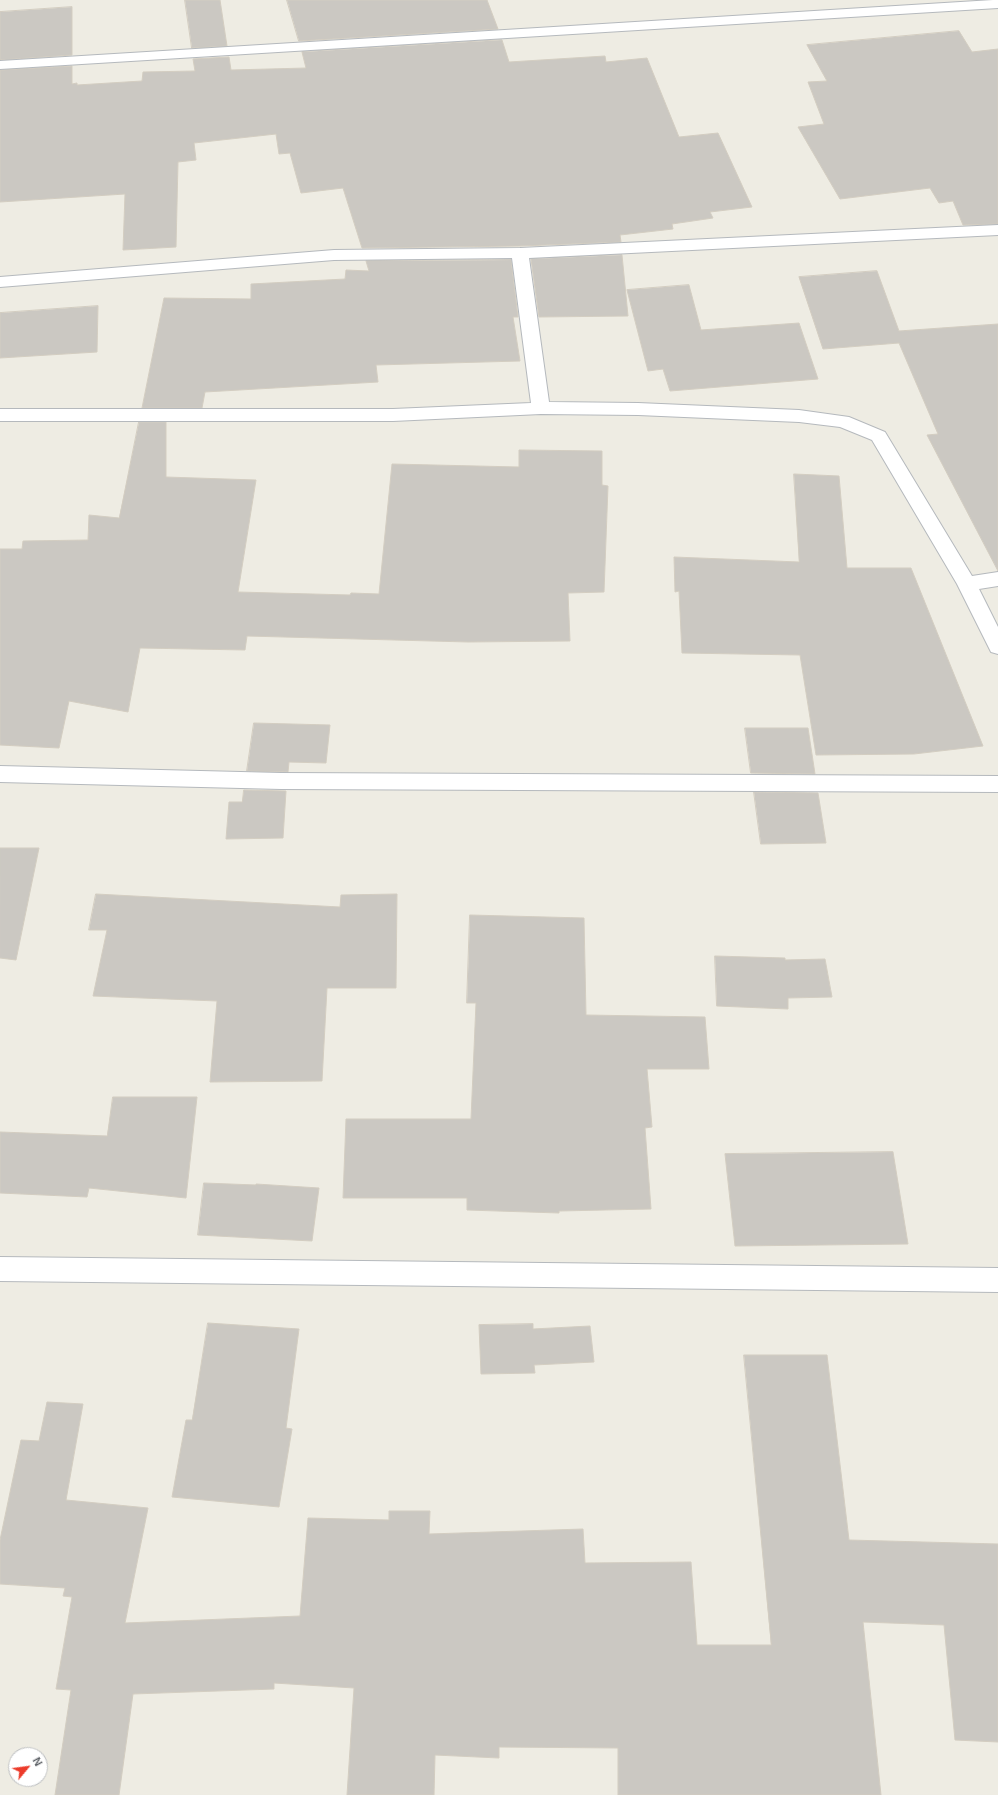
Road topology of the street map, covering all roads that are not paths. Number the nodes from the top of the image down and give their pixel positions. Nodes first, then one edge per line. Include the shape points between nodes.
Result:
1 (998, 4) edge
2 (0, 65) edge
3 (998, 230) edge
4 (520, 253) junction
5 (0, 282) edge
6 (541, 408) junction
7 (0, 415) edge
8 (998, 578) edge
9 (967, 584) junction
10 (998, 647) edge
11 (0, 774) edge
12 (998, 784) edge
13 (0, 1269) edge
14 (998, 1280) edge

1 - 2 street
3 - 4 street
4 - 5 street via 334,255
4 - 6 street
6 - 7 street via 393,415
6 - 9 street via 676,410 799,416 843,421 879,436
8 - 9 street
9 - 10 street
11 - 12 street via 289,781
13 - 14 street

